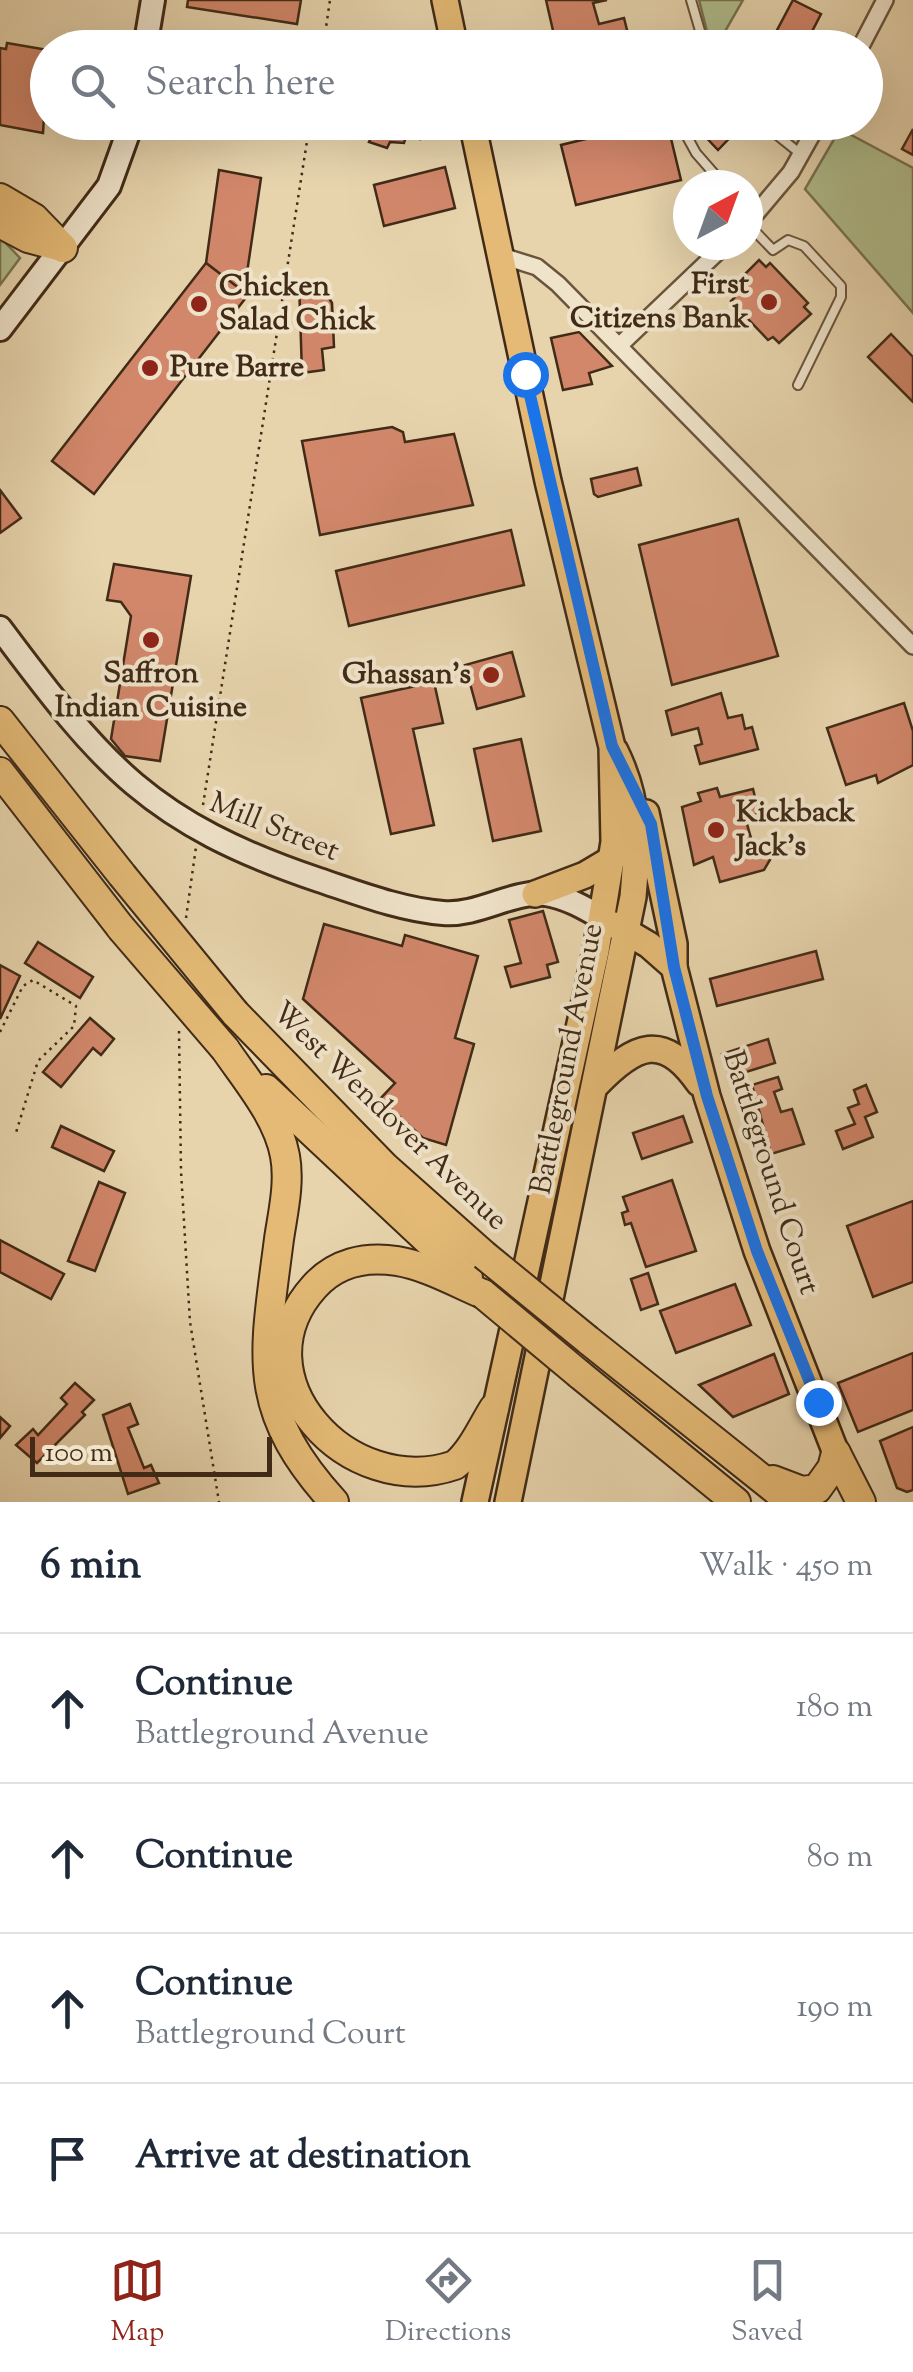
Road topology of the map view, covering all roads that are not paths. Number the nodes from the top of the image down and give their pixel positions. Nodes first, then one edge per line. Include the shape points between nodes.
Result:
1 (153, 0) edge
2 (445, 0) edge
3 (690, 0) edge
4 (886, 0) edge
5 (148, 30) edge
6 (452, 30) edge
7 (699, 30) edge
8 (870, 30) edge
9 (126, 140) edge
10 (482, 140) edge
11 (689, 140) edge
12 (783, 140) edge
13 (810, 140) edge
14 (802, 155) junction
15 (710, 170) edge
16 (0, 198) edge
17 (763, 203) edge
18 (0, 223) edge
19 (763, 237) edge
20 (64, 248) junction
21 (502, 256) junction
22 (709, 260) edge
23 (0, 329) edge
24 (619, 346) junction
25 (798, 385) dead end
26 (0, 628) edge
27 (913, 646) edge
28 (0, 722) edge
29 (612, 746) junction
30 (0, 772) edge
31 (632, 786) junction
32 (0, 794) edge
33 (47, 836) junction
34 (612, 858) junction
35 (535, 894) junction
36 (602, 918) junction
37 (626, 931) junction
38 (674, 967) junction
39 (226, 1049) junction
40 (597, 1084) junction
41 (707, 1096) junction
42 (483, 1294) junction
43 (494, 1408) junction
44 (836, 1452) junction
45 (749, 1470) junction
46 (334, 1502) edge
47 (476, 1502) edge
48 (508, 1502) edge
49 (736, 1502) edge
50 (791, 1502) edge
51 (861, 1502) edge

1 - 5 street
2 - 6 main road
3 - 7 lane
4 - 8 street
9 - 20 street via 109,186
10 - 21 main road, Battleground Avenue
11 - 15 lane
12 - 14 lane
13 - 14 street
14 - 17 street
16 - 20 highway via 34,218
18 - 20 highway
19 - 25 lane via 773,250 788,240 804,246 840,286
20 - 23 street
21 - 24 street via 537,267
21 - 29 main road, Battleground Avenue
22 - 24 street
24 - 27 street
26 - 35 street, Mill Street via 107,762 198,831 314,878 444,913 483,910
28 - 45 highway, West Wendover Avenue, bridge via 235,1013 362,1145 484,1255
29 - 31 main road, Battleground Avenue
29 - 34 main road, Battleground Avenue
30 - 33 highway, West Wendover Avenue
31 - 37 main road, Battleground Avenue via 637,852
31 - 38 main road, Battleground Court via 651,824
32 - 33 highway
33 - 39 highway, West Wendover Avenue, bridge
34 - 35 main road
34 - 36 main road, Battleground Avenue
35 - 36 street via 566,899
36 - 37 main road
36 - 43 main road, Battleground Avenue
37 - 38 main road
37 - 40 main road, Battleground Avenue
38 - 41 main road, Battleground Court
39 - 42 highway, West Wendover Avenue
39 - 46 highway via 272,1120 286,1157 268,1325 268,1391 284,1437
40 - 41 main road via 631,1053 655,1048 680,1060
40 - 48 main road, Battleground Avenue
41 - 44 main road, Battleground Court via 757,1251
42 - 43 highway via 408,1264 350,1262 306,1296 288,1335 287,1358 298,1418 311,1442 350,1476 388,1489 428,1481 458,1463
42 - 49 highway, West Wendover Avenue, bridge
43 - 47 main road, Battleground Avenue
44 - 45 highway via 824,1482 810,1491
44 - 51 highway
45 - 50 highway, West Wendover Avenue

